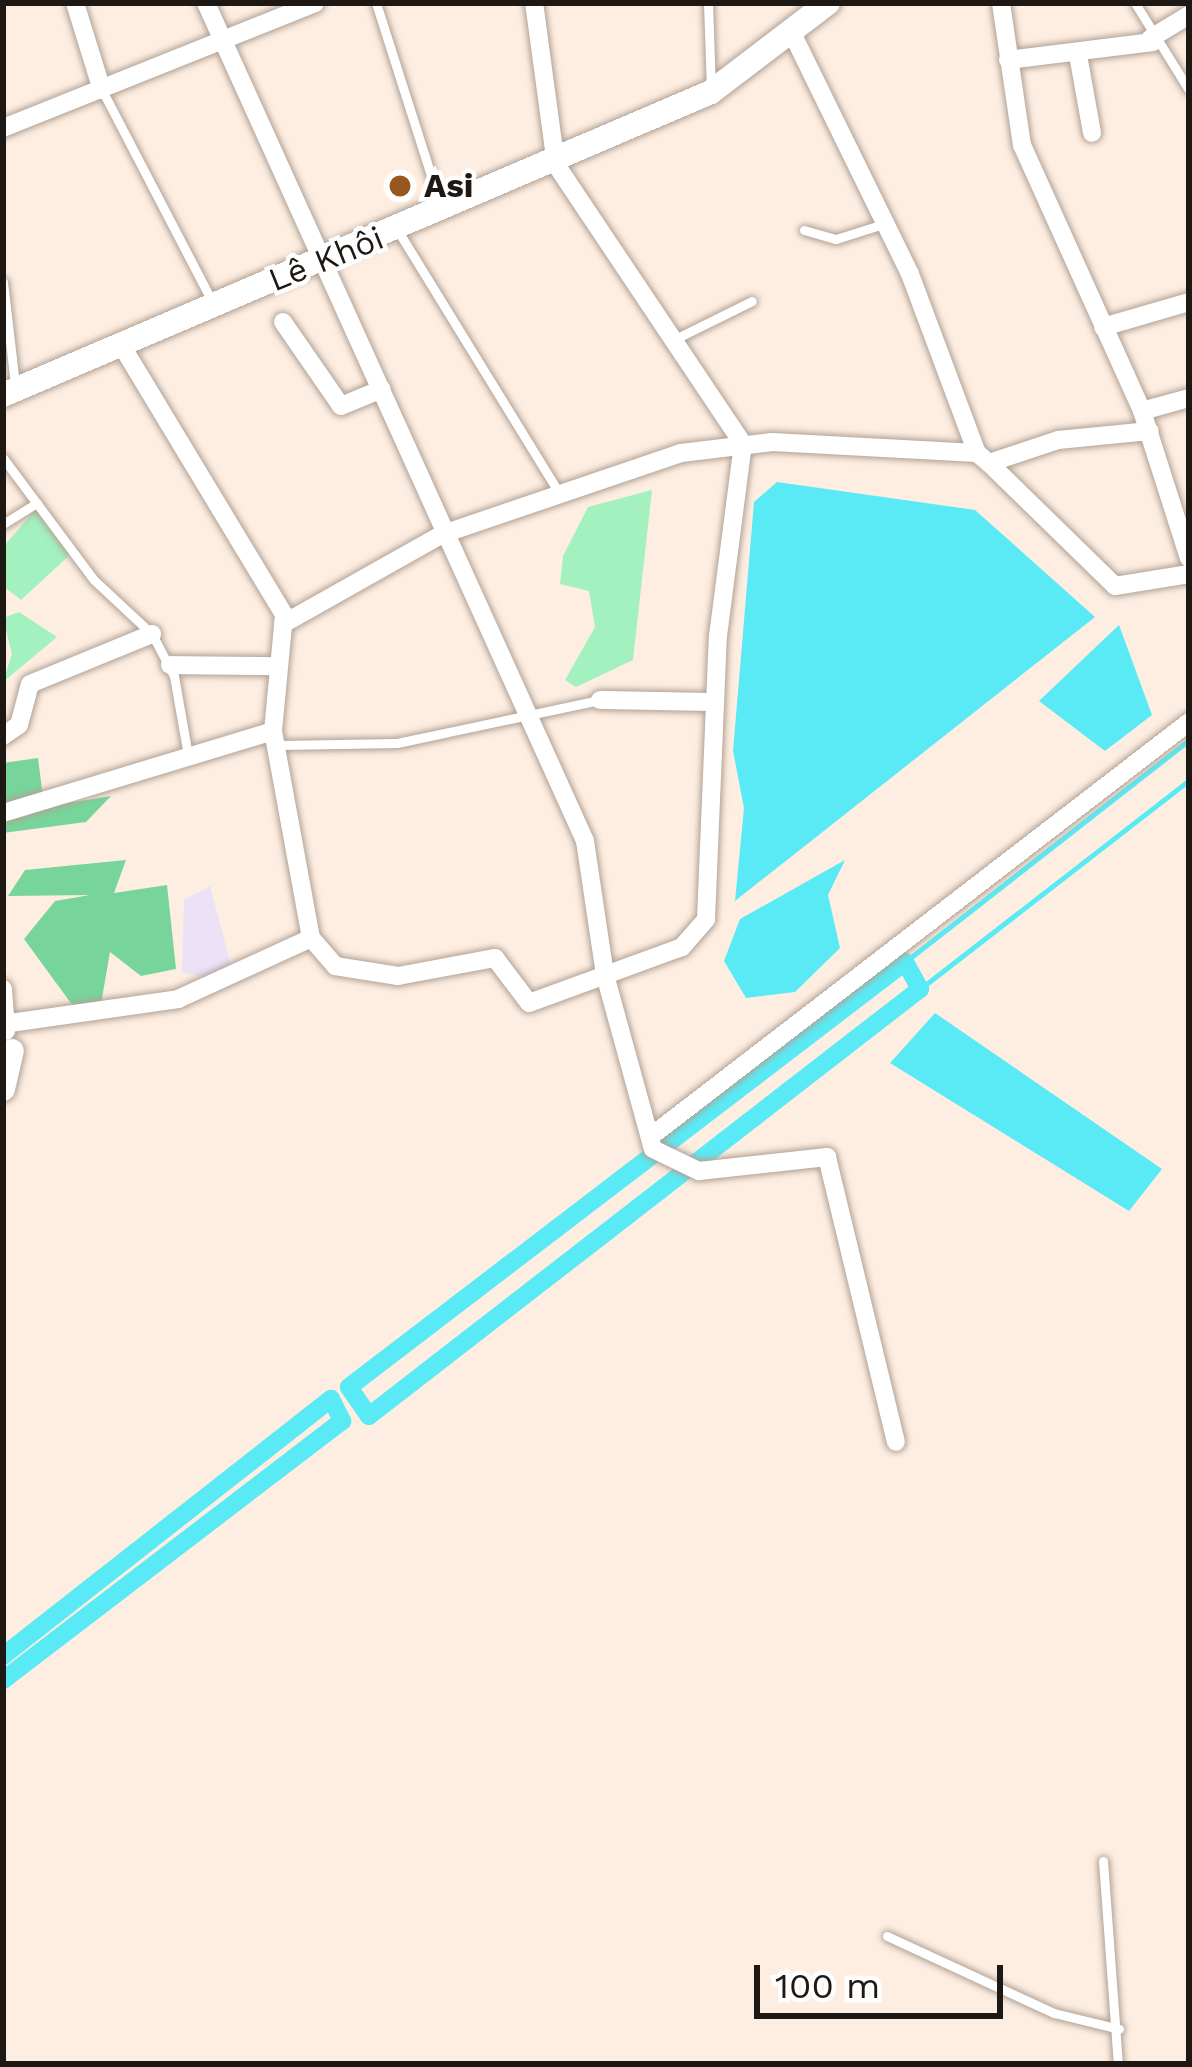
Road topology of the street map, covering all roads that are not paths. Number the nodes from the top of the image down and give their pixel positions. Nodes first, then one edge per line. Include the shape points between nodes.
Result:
1 (75, 3) edge
2 (206, 3) edge
3 (315, 3) edge
4 (376, 3) edge
5 (534, 3) edge
6 (708, 3) edge
7 (828, 3) edge
8 (1001, 3) edge
9 (1135, 3) edge
10 (1189, 15) edge
11 (792, 33) junction
12 (1152, 40) junction
13 (218, 41) junction
14 (1078, 55) junction
15 (1008, 60) junction
16 (102, 90) junction
17 (1189, 90) edge
18 (711, 92) junction
19 (3, 128) edge
20 (1092, 133) dead end
21 (556, 165) junction
22 (442, 212) junction
23 (886, 224) junction
24 (804, 230) dead end
25 (398, 231) junction
26 (321, 260) junction
27 (3, 282) edge
28 (752, 301) dead end
29 (1189, 302) edge
30 (213, 304) junction
31 (283, 322) dead end
32 (1103, 328) junction
33 (666, 344) junction
34 (122, 346) junction
35 (382, 389) junction
36 (14, 390) edge
37 (1189, 398) edge
38 (1142, 411) junction
39 (1150, 431) junction
40 (743, 444) junction
41 (3, 458) edge
42 (983, 458) junction
43 (556, 488) junction
44 (37, 503) junction
45 (3, 524) edge
46 (443, 535) junction
47 (1189, 559) edge
48 (1189, 574) edge
49 (283, 624) junction
50 (152, 634) junction
51 (170, 664) junction
52 (274, 666) junction
53 (600, 700) joint
54 (715, 702) junction
55 (528, 712) junction
56 (1189, 722) edge
57 (3, 736) edge
58 (276, 738) junction
59 (188, 750) junction
60 (3, 813) edge
61 (311, 938) junction
62 (605, 975) junction
63 (3, 989) edge
64 (3, 1024) edge
65 (12, 1051) joint
66 (3, 1089) edge
67 (652, 1143) junction
68 (896, 1442) dead end
69 (1103, 1861) dead end
70 (887, 1936) dead end
71 (1119, 2029) junction
72 (1118, 2064) edge

1 - 16 street
2 - 13 street
3 - 13 street
4 - 22 lane
5 - 21 street
6 - 18 lane
7 - 11 street, Lê Khôi
8 - 15 street
9 - 12 lane
10 - 12 street
11 - 18 street, Lê Khôi
11 - 23 street
12 - 14 street
12 - 17 lane
13 - 16 street
13 - 26 street
14 - 15 street
14 - 20 street
15 - 32 street via 1022,146
16 - 19 street
16 - 30 lane
18 - 21 street, Lê Khôi
21 - 22 street, Lê Khôi
21 - 33 street
22 - 25 street, Lê Khôi
23 - 24 lane via 836,239
23 - 42 street
25 - 26 street, Lê Khôi
25 - 43 lane
26 - 30 street, Lê Khôi
26 - 35 street
27 - 36 lane
28 - 33 lane
29 - 32 street
30 - 34 street, Lê Khôi
31 - 35 street via 341,406
32 - 38 street
33 - 40 street
34 - 36 street, Lê Khôi
34 - 49 street
35 - 46 street
37 - 38 street
38 - 39 street
39 - 42 street
39 - 47 street
40 - 42 street
40 - 43 street
40 - 54 street
41 - 44 lane
42 - 48 street via 1114,586
43 - 46 street
44 - 45 lane
44 - 50 lane
46 - 49 street
46 - 55 street
49 - 52 street
50 - 51 lane
50 - 57 street via 30,684 20,725
51 - 52 street
51 - 59 lane
52 - 58 street
53 - 54 street
53 - 55 lane
54 - 62 street via 706,919 682,946
55 - 58 lane via 397,743
55 - 62 street via 589,853
56 - 67 street
58 - 59 street
58 - 61 street
59 - 60 street
61 - 62 street via 335,965 398,976 495,958 529,1003
61 - 64 street via 178,999
62 - 67 street
63 - 64 street
64 - 65 street
65 - 66 street
67 - 68 street via 693,1170 827,1156
69 - 71 lane
70 - 71 lane via 1054,2013
71 - 72 lane

